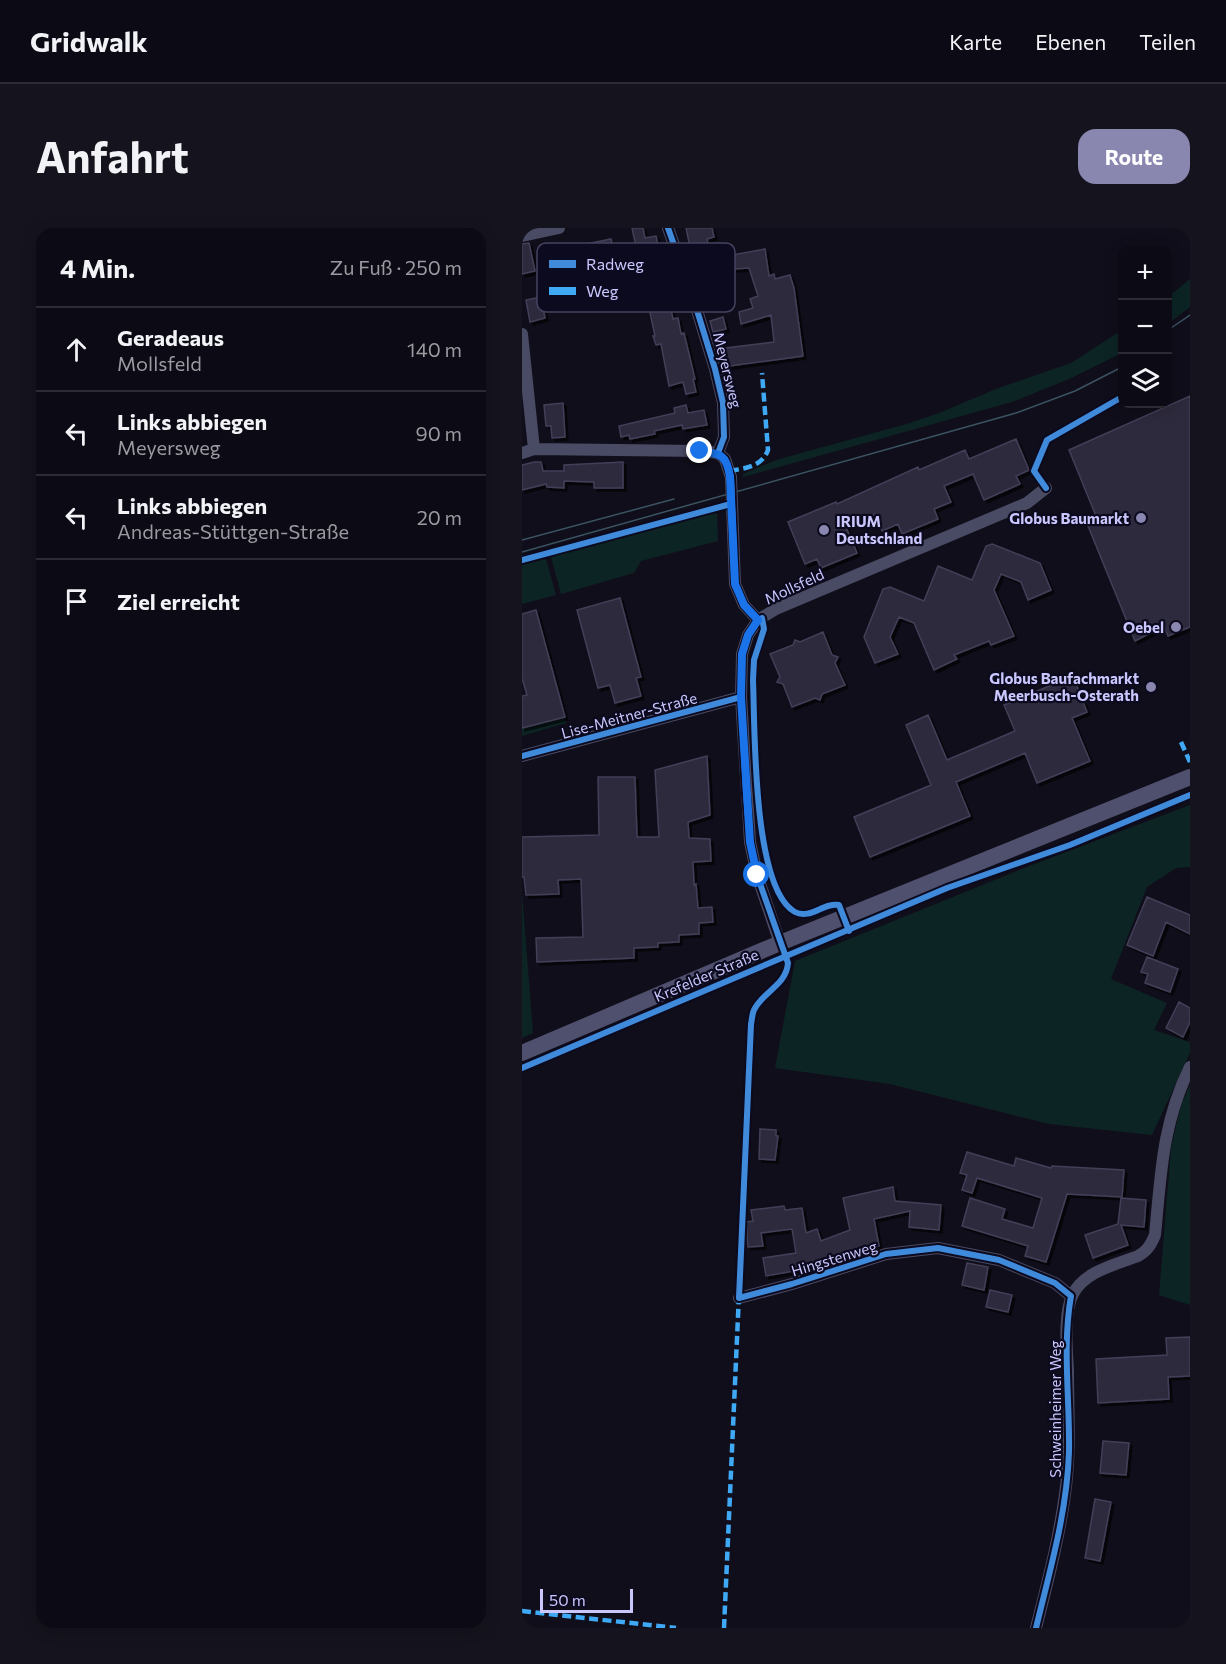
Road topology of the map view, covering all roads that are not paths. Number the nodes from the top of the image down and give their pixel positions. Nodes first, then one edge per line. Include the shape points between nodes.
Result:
1 (559, 228) edge
2 (668, 228) edge
3 (522, 236) edge
4 (673, 243) edge
5 (696, 312) edge
6 (522, 334) edge
7 (528, 451) edge
8 (718, 453) junction
9 (1046, 488) dead end
10 (758, 620) junction
11 (741, 697) junction
12 (522, 756) edge
13 (1190, 777) edge
14 (780, 943) junction
15 (522, 1053) edge
16 (1190, 1067) edge
17 (1071, 1296) junction
18 (739, 1298) dead end
19 (1036, 1628) edge

1 - 3 street
2 - 4 street, Meyersweg
5 - 8 street, Meyersweg via 723,403 724,437
6 - 7 street
7 - 8 street
8 - 10 street via 725,459 730,477 735,584 744,605
9 - 10 street, Mollsfeld via 1027,503
10 - 11 street, Mollsfeld via 742,654
11 - 12 street, Lise-Meitner-Straße
11 - 14 street, Mollsfeld via 750,842
13 - 14 main road, Krefelder Straße
14 - 15 main road, Krefelder Straße
16 - 17 street via 1170,1118 1151,1245 1138,1256 1090,1275
17 - 18 street, Hingstenweg via 1055,1283 999,1260 938,1248 886,1254
17 - 19 street, Schweinheimer Weg via 1067,1320 1069,1452 1065,1493

